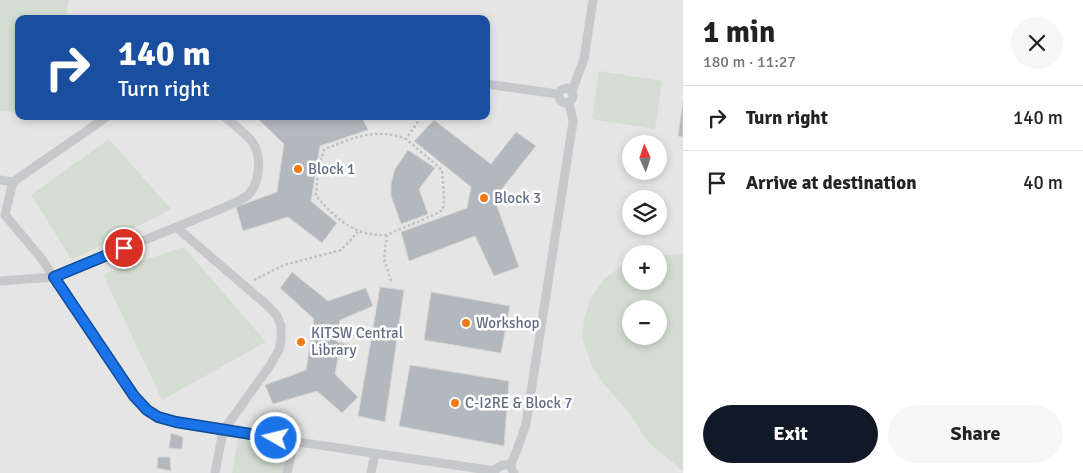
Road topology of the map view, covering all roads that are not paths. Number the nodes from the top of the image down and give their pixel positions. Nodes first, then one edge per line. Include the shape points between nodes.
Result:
1 (593, 0) edge
2 (490, 85) edge
3 (572, 91) junction
4 (558, 94) junction
5 (569, 103) junction
6 (102, 120) edge
7 (228, 120) edge
8 (0, 180) edge
9 (13, 182) junction
10 (3, 215) edge
11 (176, 227) junction
12 (54, 277) junction
13 (0, 281) edge
14 (223, 431) junction
15 (294, 441) junction
16 (374, 453) junction
17 (512, 470) edge
18 (495, 472) edge
19 (215, 473) edge
20 (287, 473) edge
21 (371, 473) edge

1 - 3 lane via 584,59
2 - 4 lane
3 - 4 lane via 565,88
3 - 5 lane via 573,98
4 - 5 lane via 561,102
5 - 17 lane via 573,122 526,424
6 - 9 lane
7 - 11 lane via 256,151 256,184 238,201
8 - 9 lane
9 - 10 lane
10 - 12 lane
11 - 12 lane
11 - 14 lane via 268,306 281,326 281,340 269,367
12 - 13 lane
12 - 14 lane via 134,396 147,410 176,422
14 - 15 lane
14 - 19 lane
15 - 16 lane
15 - 20 lane
16 - 18 lane
16 - 21 lane
17 - 18 lane via 501,465

